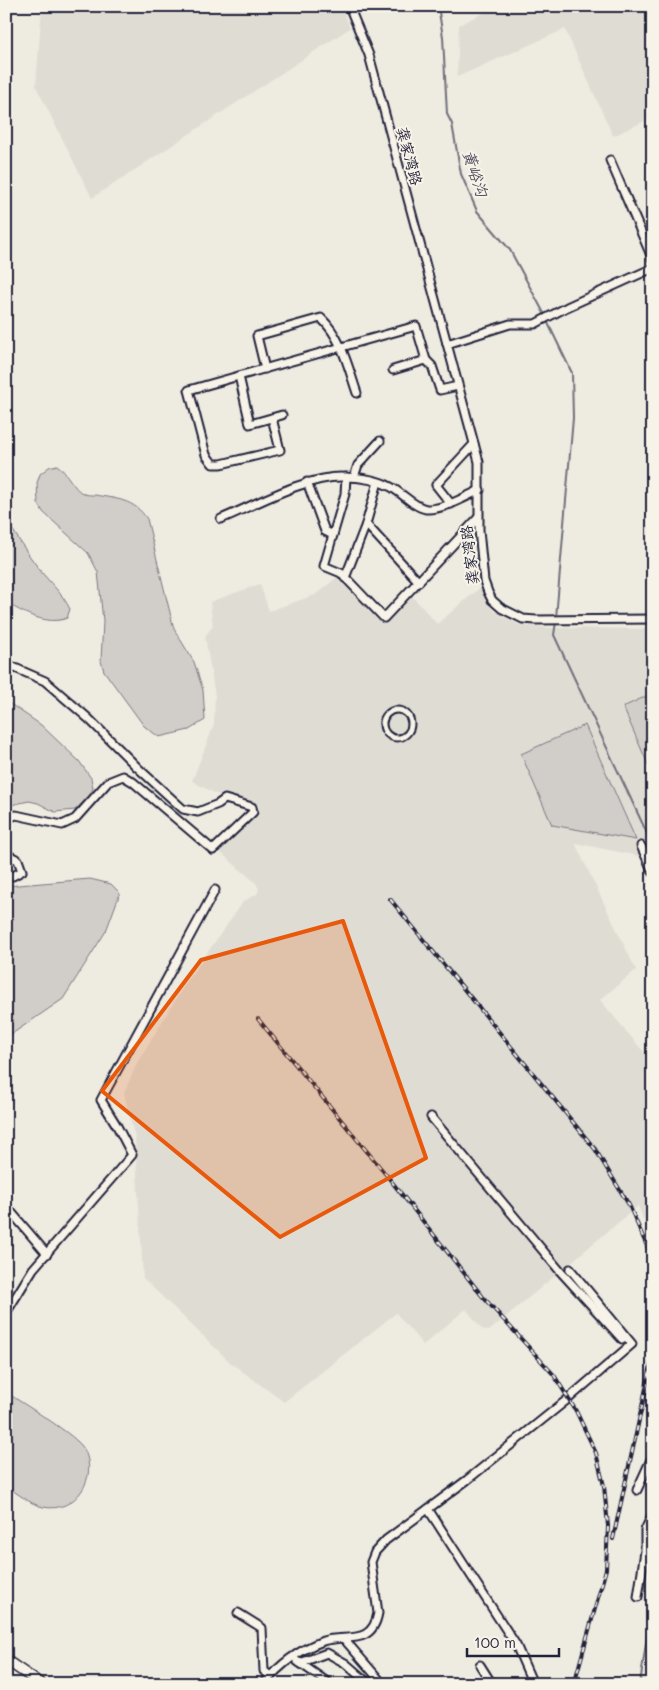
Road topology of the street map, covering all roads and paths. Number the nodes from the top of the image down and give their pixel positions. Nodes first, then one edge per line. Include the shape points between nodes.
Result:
1 (349, 6) edge
2 (610, 160) dead end
3 (653, 260) edge
4 (653, 268) edge
5 (447, 344) junction
6 (342, 348) junction
7 (426, 360) junction
8 (265, 369) junction
9 (393, 370) dead end
10 (239, 376) junction
11 (458, 386) junction
12 (357, 393) dead end
13 (282, 415) dead end
14 (272, 418) junction
15 (380, 441) dead end
16 (474, 444) junction
17 (350, 477) junction
18 (307, 482) junction
19 (378, 482) junction
20 (480, 490) junction
21 (450, 504) junction
22 (478, 518) junction
23 (221, 519) dead end
24 (366, 524) junction
25 (333, 535) junction
26 (346, 578) junction
27 (419, 582) junction
28 (653, 619) edge
29 (6, 664) edge
30 (398, 709) joint
31 (6, 819) edge
32 (641, 846) dead end
33 (6, 854) edge
34 (653, 872) edge
35 (6, 875) edge
36 (215, 890) dead end
37 (431, 1117) dead end
38 (6, 1206) edge
39 (47, 1254) junction
40 (570, 1269) dead end
41 (6, 1313) edge
42 (629, 1347) junction
43 (653, 1455) edge
44 (638, 1490) dead end
45 (428, 1509) junction
46 (653, 1512) edge
47 (638, 1597) dead end
48 (238, 1613) dead end
49 (344, 1640) junction
50 (291, 1657) junction
51 (6, 1660) edge
52 (300, 1663) junction
53 (480, 1665) dead end
54 (271, 1676) junction
55 (41, 1684) edge
56 (264, 1684) edge
57 (330, 1684) edge
58 (369, 1684) edge
59 (383, 1684) edge
60 (492, 1684) edge
61 (533, 1684) edge

1 - 5 street, 龚家湾路 via 369,55
2 - 3 street
4 - 5 street via 535,324 510,324
5 - 11 street, 龚家湾路
6 - 7 street via 416,326
6 - 8 street
6 - 8 street via 321,318 257,336
6 - 12 street
7 - 9 street
7 - 11 street via 432,366 440,390
8 - 10 street
10 - 14 street via 250,424
10 - 14 street via 189,390 208,458 213,464 221,464 280,450
11 - 16 street, 龚家湾路
13 - 14 street
15 - 17 street
16 - 20 street, 龚家湾路 via 479,462
16 - 21 street via 436,486
17 - 18 street
17 - 19 street
17 - 25 street
18 - 23 street
18 - 25 street via 325,531
19 - 21 street via 426,509
19 - 24 street
20 - 21 street
20 - 22 street, 龚家湾路
22 - 27 street
22 - 28 street, 龚家湾路 via 484,581 492,600 501,608 523,619
24 - 26 street
24 - 27 street
25 - 26 street via 324,566
26 - 27 street via 384,618
29 - 31 street via 46,681 183,809 198,812 224,799 252,807 253,812 213,850 122,776 108,782 75,819 62,825 16,815
30 - 30 street via 387,713 383,724 387,734 397,738 408,734 412,724 408,714
32 - 34 street
33 - 35 street via 18,860 22,870 13,876
36 - 39 street via 101,1100 132,1155
37 - 42 street via 560,1271
38 - 39 street
39 - 41 street via 33,1269
40 - 42 street via 632,1344
42 - 45 street
43 - 44 street
45 - 49 street via 386,1540 372,1556 377,1620 362,1635
45 - 61 street via 516,1645
46 - 47 street via 645,1530
48 - 54 street via 262,1628 264,1671
49 - 50 street via 323,1641
49 - 59 street
50 - 52 street
50 - 54 street
51 - 55 street
52 - 57 street
52 - 58 street via 327,1653 345,1663
53 - 60 street
54 - 56 street

